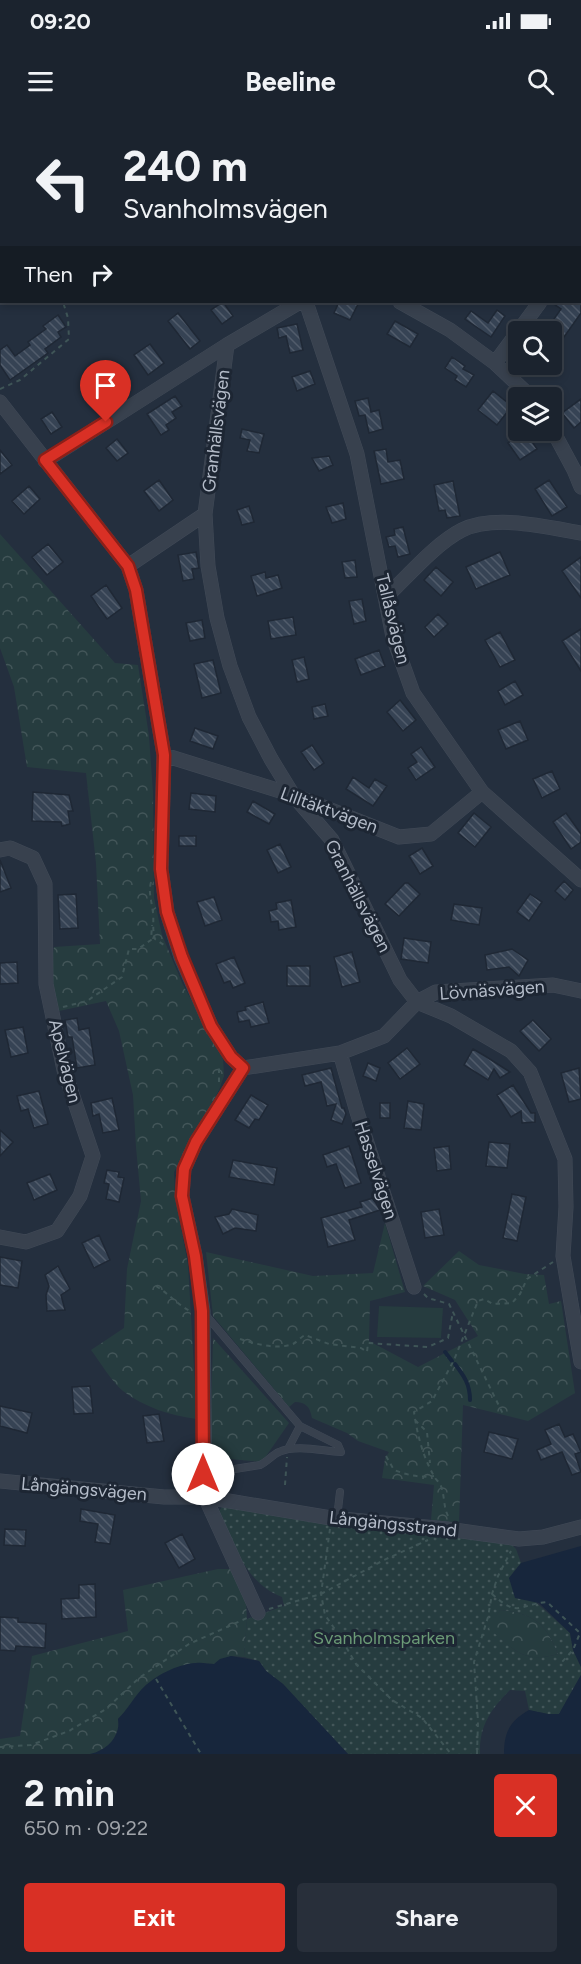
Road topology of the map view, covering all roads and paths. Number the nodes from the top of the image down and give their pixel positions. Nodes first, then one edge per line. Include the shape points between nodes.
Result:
1 (63, 303) edge
2 (298, 303) edge
3 (306, 303) edge
4 (402, 303) edge
5 (539, 303) edge
6 (227, 345) junction
7 (495, 363) junction
8 (520, 387) edge
9 (0, 389) edge
10 (0, 402) edge
11 (560, 441) edge
12 (45, 460) junction
13 (578, 468) edge
14 (581, 487) edge
15 (205, 514) junction
16 (581, 533) edge
17 (128, 566) junction
18 (386, 597) junction
19 (164, 755) junction
20 (482, 792) junction
21 (293, 795) junction
22 (0, 850) edge
23 (581, 880) edge
24 (152, 925) dead end
25 (581, 991) edge
26 (417, 1002) junction
27 (52, 1011) junction
28 (340, 1053) junction
29 (216, 1056) dead end
30 (243, 1068) junction
31 (219, 1082) dead end
32 (0, 1237) edge
33 (563, 1256) junction
34 (156, 1286) dead end
35 (414, 1287) joint
36 (196, 1308) junction
37 (453, 1312) junction
38 (222, 1334) junction
39 (464, 1336) junction
40 (581, 1362) edge
41 (504, 1416) dead end
42 (415, 1419) junction
43 (300, 1426) junction
44 (288, 1449) junction
45 (386, 1456) dead end
46 (286, 1465) dead end
47 (431, 1466) junction
48 (203, 1474) junction
49 (434, 1476) junction
50 (0, 1481) edge
51 (285, 1485) dead end
52 (340, 1492) dead end
53 (205, 1497) junction
54 (334, 1518) junction
55 (581, 1527) edge
56 (447, 1529) junction
57 (434, 1538) dead end
58 (513, 1547) dead end
59 (321, 1594) junction
60 (492, 1594) junction
61 (258, 1613) junction
62 (562, 1662) dead end
63 (156, 1679) dead end
64 (0, 1747) edge
65 (201, 1754) edge
66 (451, 1754) edge
67 (477, 1754) edge

1 - 9 path via 69,339 20,380
2 - 6 street
3 - 18 street, Tallåsvägen via 357,454
4 - 7 street via 450,330
5 - 7 street
6 - 12 street
6 - 15 street, Granhällsvägen
7 - 8 street
10 - 12 street
11 - 13 street
12 - 17 street
13 - 14 street
15 - 17 street
15 - 21 street, Granhällsvägen via 208,566 230,666 249,717
16 - 18 street via 486,522 463,530 442,544
17 - 19 street via 136,590
18 - 20 street, Tallåsvägen via 393,637 413,693
19 - 21 street, Lilltäktvägen
19 - 30 street via 161,869 167,912 211,1026
20 - 21 street, Lilltäktvägen via 431,834 399,837
20 - 23 street, Tallåsvägen
21 - 26 street, Granhällsvägen via 332,840 400,980
22 - 27 street, Apelvägen via 10,848 33,858 45,884 46,984
24 - 27 path via 151,940 138,949 129,949 122,977 87,1001
25 - 26 street, Lövnäsvägen via 553,985 468,988 436,992
26 - 28 street, Lövnäsvägen via 384,1036
26 - 33 street via 451,1016 511,1051 530,1072 565,1159
27 - 32 street, Apelvägen via 64,1070 93,1156 80,1196 57,1231 26,1242
28 - 30 street, Lövnäsvägen
28 - 35 street, Hasselvägen
29 - 31 path
30 - 36 street via 196,1142 184,1169 182,1196 195,1256
33 - 39 path via 527,1279 512,1303 478,1301
33 - 40 street
34 - 36 path via 182,1307
35 - 37 path via 428,1298 449,1304
36 - 38 lane
36 - 48 street
37 - 38 path via 448,1338 428,1347 368,1343 367,1352 305,1335 294,1344 261,1345
37 - 39 path
38 - 43 lane
39 - 41 path
39 - 42 path via 432,1401 414,1412
42 - 47 path
42 - 47 path via 427,1432
43 - 44 lane
43 - 44 lane via 338,1444 341,1452
44 - 48 lane via 276,1452 260,1465
45 - 49 path via 394,1470
46 - 51 path
47 - 49 path
48 - 53 street
49 - 56 path via 448,1515
50 - 53 street, Långängsvägen via 164,1497
52 - 54 lane
53 - 54 street, Långängsstrand
53 - 61 street
54 - 56 street, Långängsstrand
54 - 59 path
55 - 56 street, Långängsstrand via 519,1539
57 - 59 path
58 - 60 path
59 - 61 path
59 - 66 path via 325,1615 356,1664 392,1700 422,1718
60 - 62 path via 505,1606 517,1609 547,1602 580,1634
60 - 67 path via 474,1662
61 - 64 path via 189,1644 139,1678 106,1709 69,1731 31,1745
63 - 65 path

